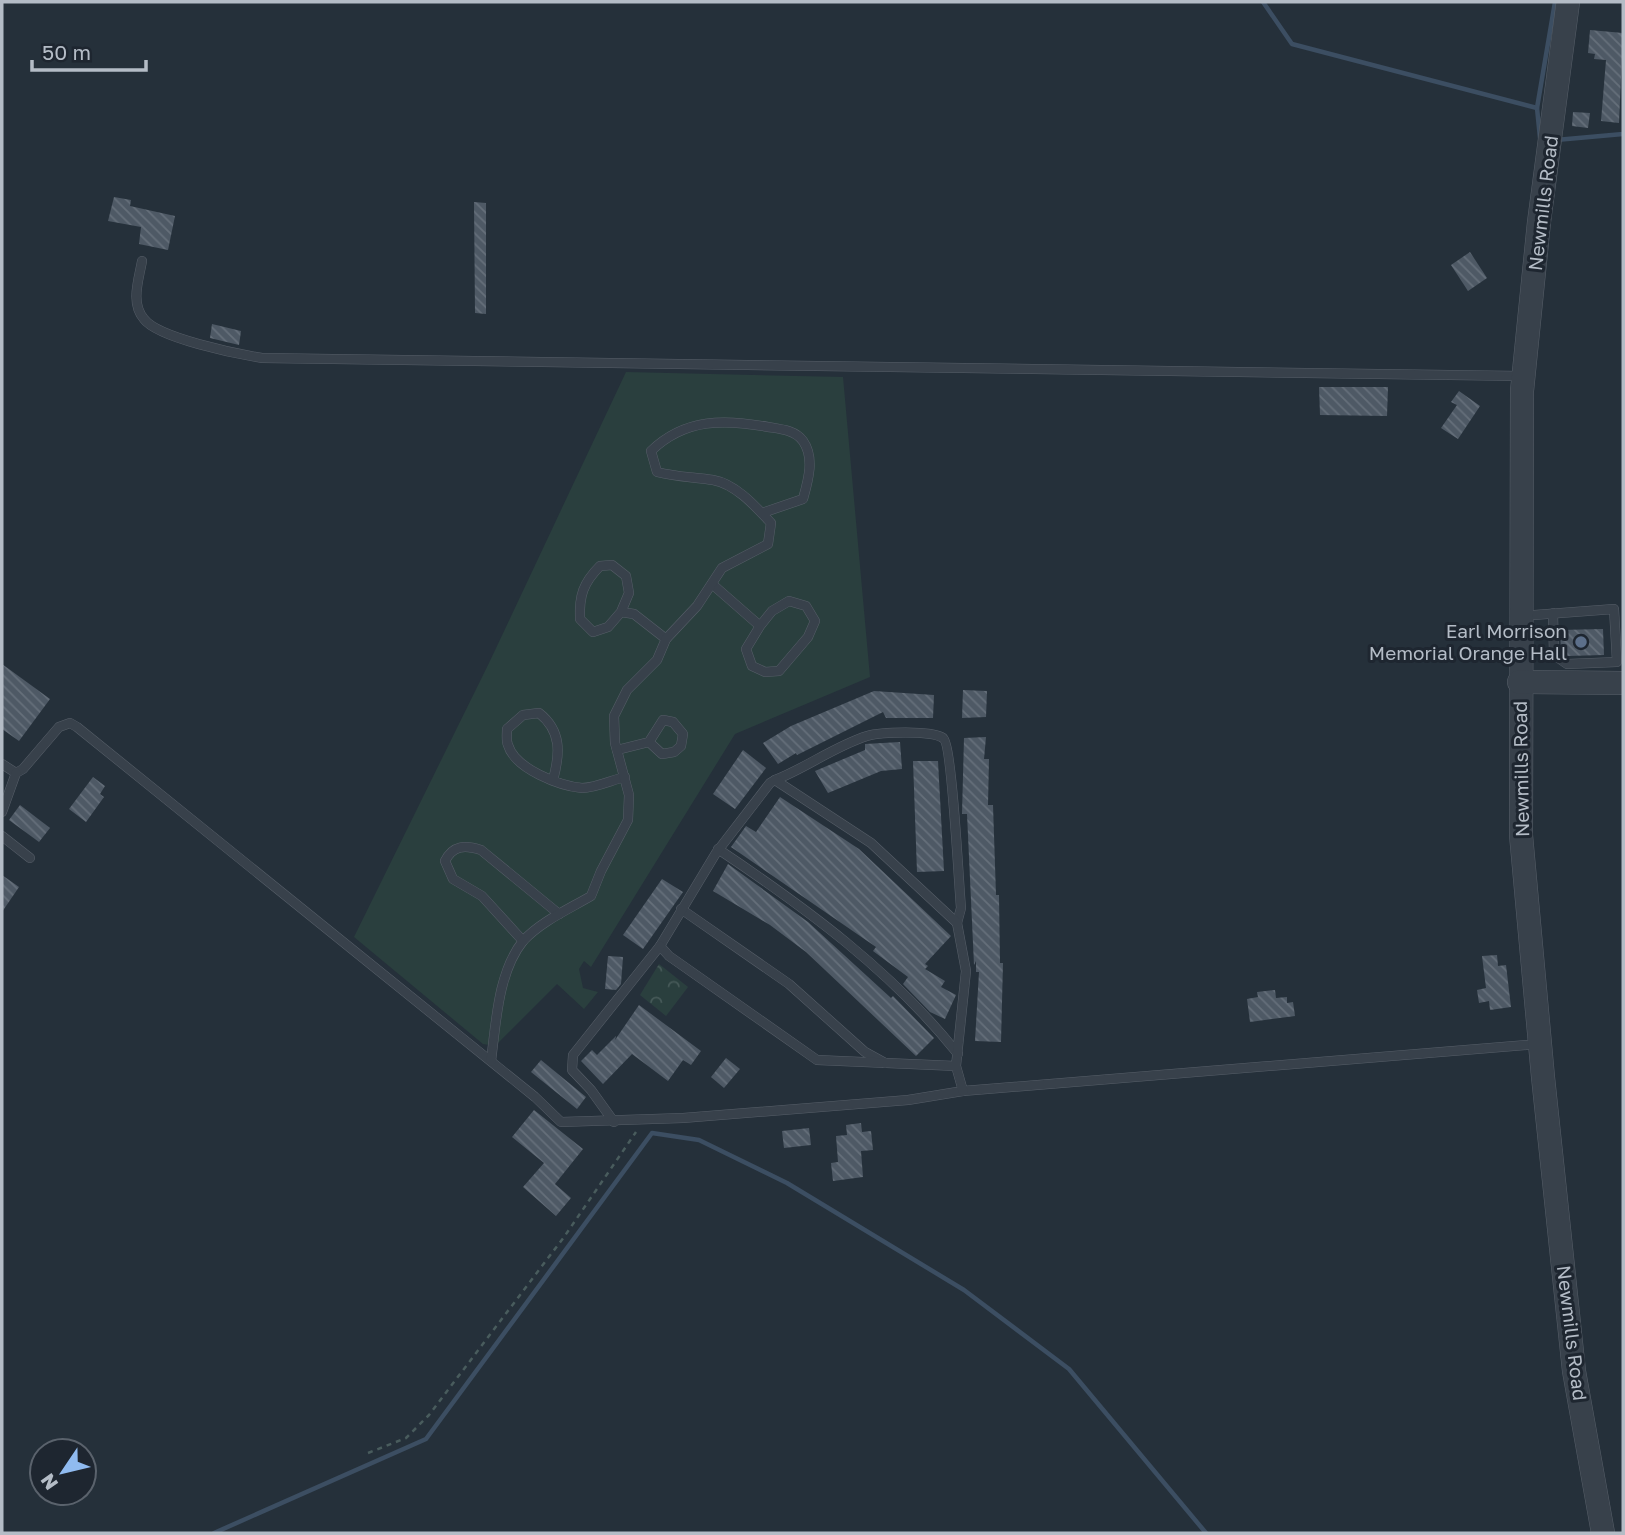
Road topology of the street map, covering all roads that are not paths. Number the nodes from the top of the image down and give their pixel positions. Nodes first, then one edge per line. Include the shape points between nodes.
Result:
1 (1568, 2) edge
2 (142, 261) dead end
3 (1524, 376) junction
4 (762, 513) junction
5 (712, 584) junction
6 (621, 612) junction
7 (1553, 613) junction
8 (1520, 616) junction
9 (760, 626) junction
10 (666, 639) junction
11 (1519, 682) junction
12 (1623, 683) edge
13 (649, 742) dead end
14 (617, 750) junction
15 (2, 764) edge
16 (16, 773) junction
17 (625, 777) junction
18 (553, 780) junction
19 (775, 780) junction
20 (2, 812) edge
21 (2, 836) edge
22 (718, 849) junction
23 (30, 858) dead end
24 (681, 909) junction
25 (559, 914) junction
26 (957, 923) junction
27 (523, 941) junction
28 (660, 946) junction
29 (1539, 1044) junction
30 (958, 1054) junction
31 (491, 1061) junction
32 (886, 1064) junction
33 (956, 1066) junction
34 (963, 1091) junction
35 (614, 1122) junction
36 (1603, 1533) edge

1 - 3 street, Newmills Road
2 - 3 lane via 137,304 142,318 153,328 262,358
3 - 8 street, Newmills Road
4 - 4 lane via 716,480 657,472 651,451 685,428 729,420 788,430 803,441 811,470 803,499
4 - 5 lane via 771,523 768,544 722,568
5 - 9 lane
5 - 10 lane
6 - 6 lane via 608,627 593,632 580,619 579,596 600,566 612,565 626,576 629,593
6 - 10 lane via 634,614
7 - 7 lane via 1614,609 1617,662 1567,664 1554,655
7 - 8 lane
8 - 11 street, Newmills Road
9 - 9 lane via 772,611 789,601 806,606 815,621 808,637 779,671 765,672 752,666 746,649
10 - 14 lane via 657,660 627,690 614,716
11 - 12 street
11 - 29 street, Newmills Road via 1521,835
13 - 14 lane
14 - 17 lane
15 - 16 lane
16 - 20 lane
16 - 31 lane via 59,727 70,723 77,727
17 - 18 lane via 583,788
17 - 25 lane via 628,820 591,897
18 - 18 lane via 516,759 508,745 507,729 523,716 539,713 549,721 559,742
19 - 22 lane
19 - 26 lane via 872,843
19 - 26 lane via 867,736 943,738 948,745 961,908
21 - 23 lane
22 - 24 lane
22 - 30 lane via 838,932
24 - 28 lane
24 - 32 lane via 789,984 865,1052
25 - 27 lane
25 - 27 lane via 481,850 465,845 449,852 444,861 453,879 482,896
26 - 30 lane via 966,971
27 - 31 lane via 506,975
28 - 32 lane via 808,1056 826,1063
28 - 35 lane via 573,1055 572,1070
29 - 34 lane
29 - 36 street, Newmills Road via 1574,1371
30 - 33 lane
31 - 35 lane via 561,1122
32 - 33 lane
33 - 34 lane
34 - 35 lane via 908,1100

